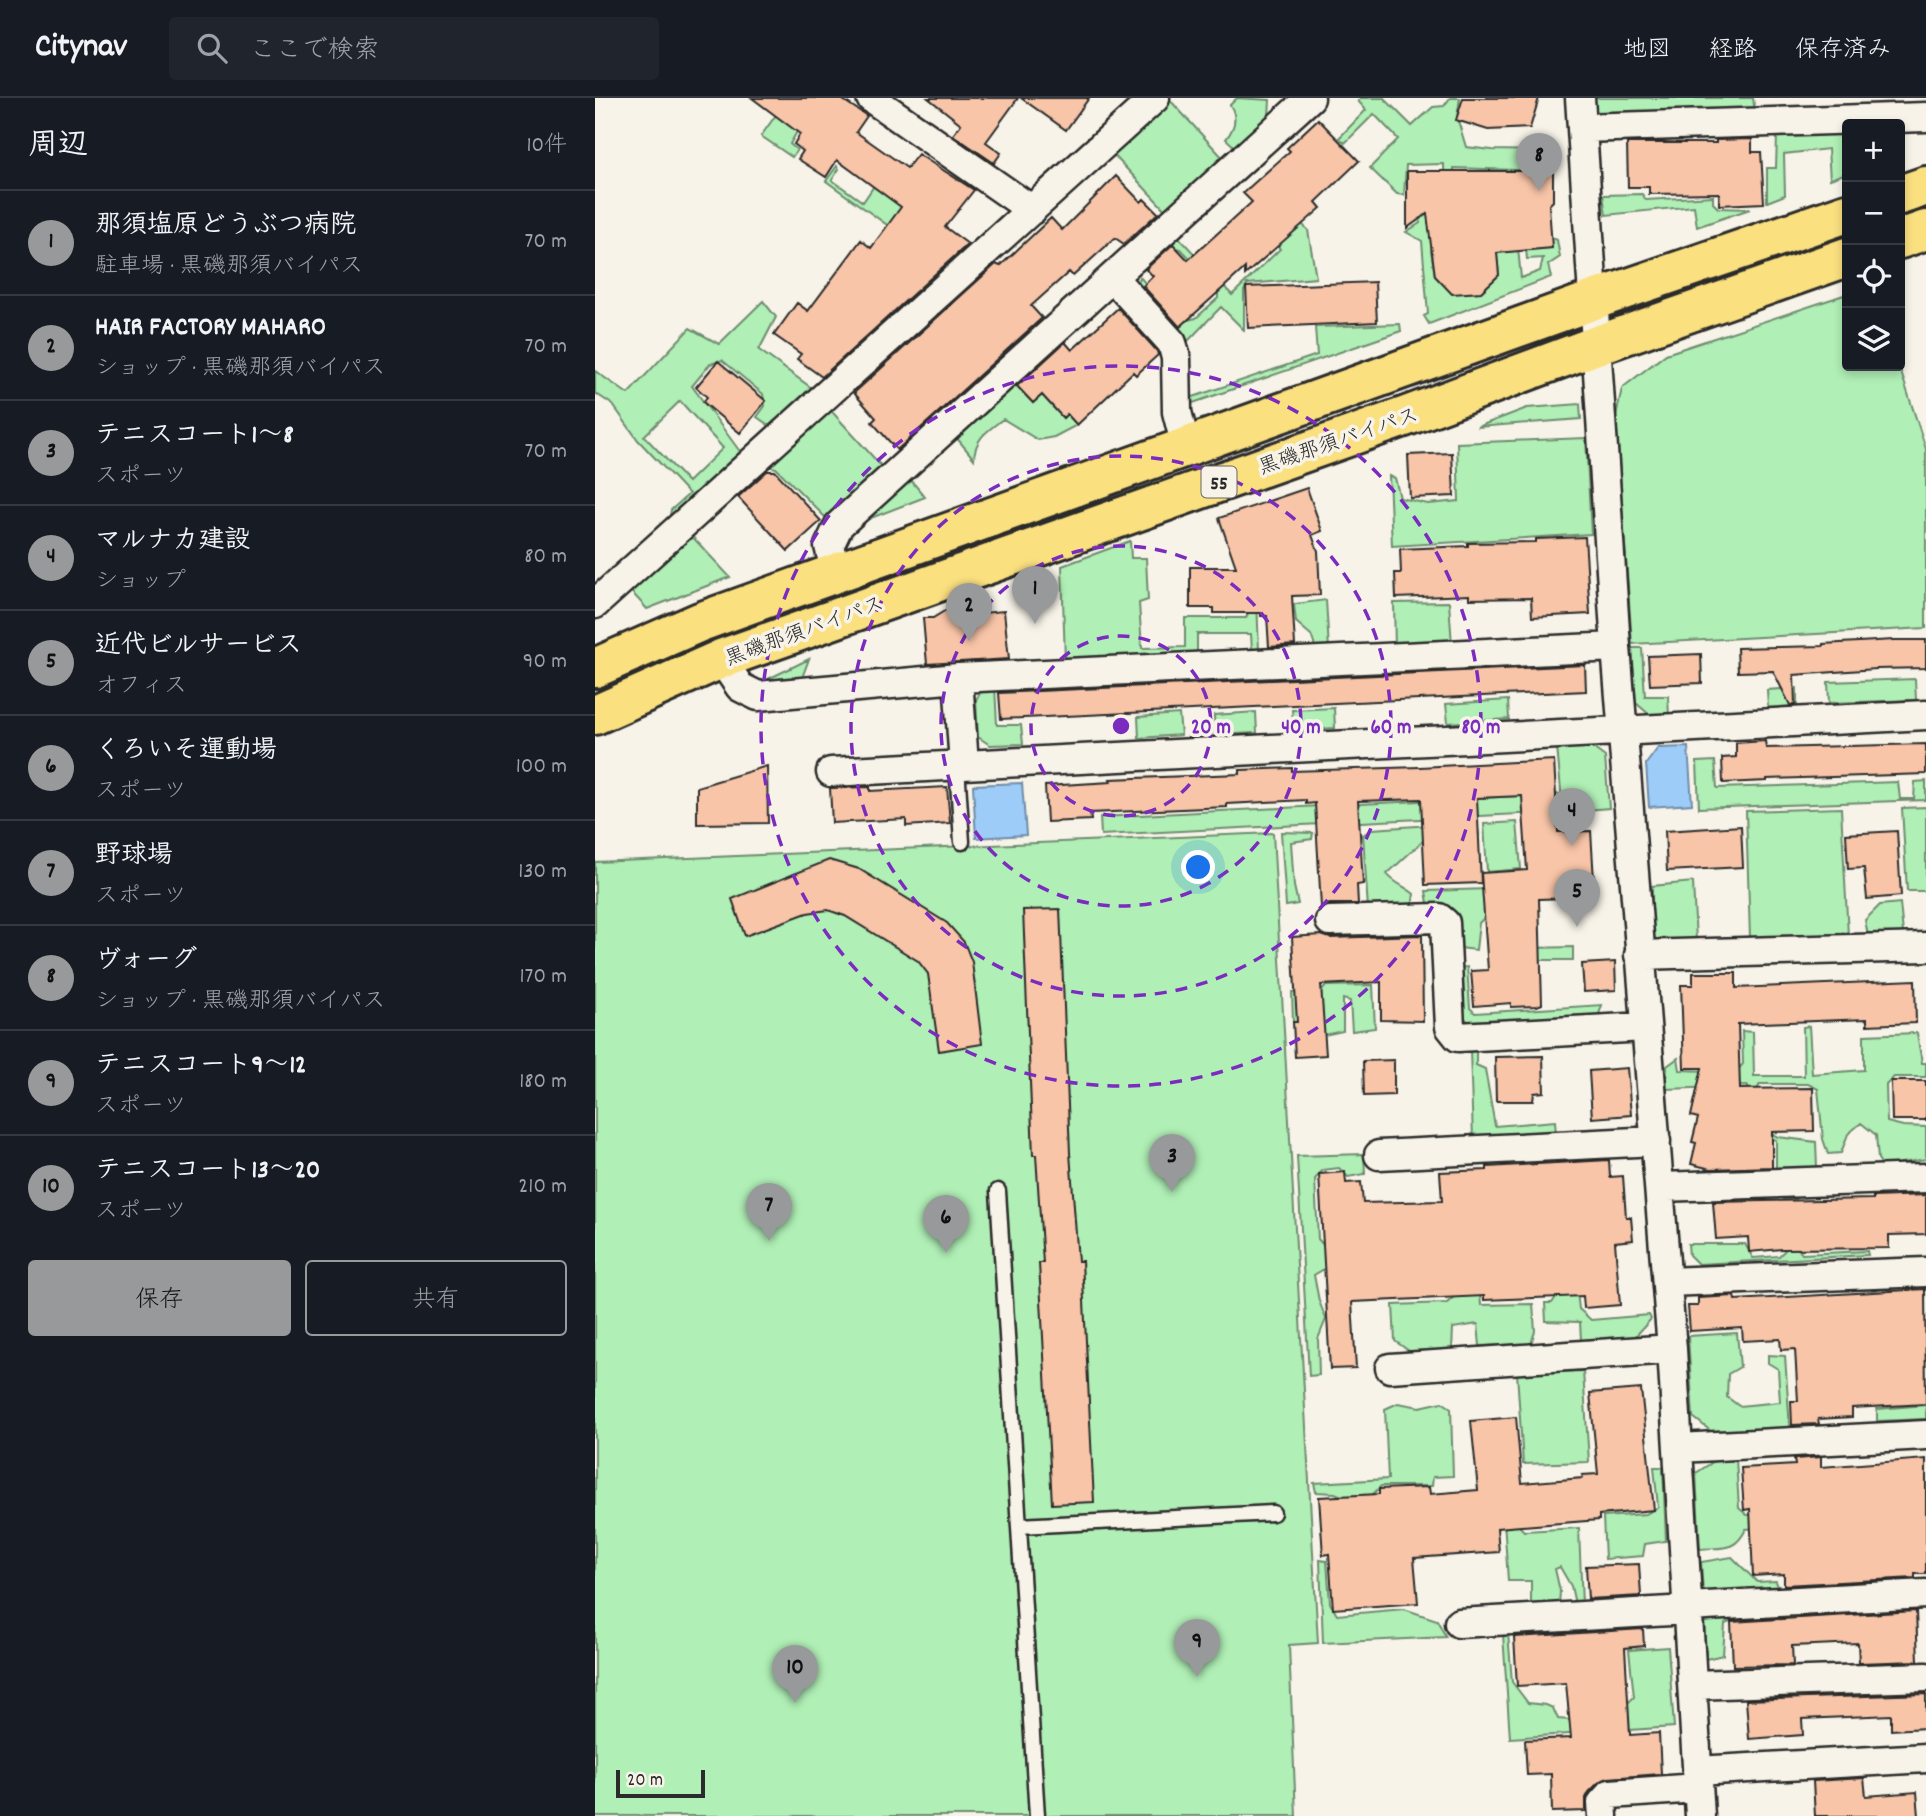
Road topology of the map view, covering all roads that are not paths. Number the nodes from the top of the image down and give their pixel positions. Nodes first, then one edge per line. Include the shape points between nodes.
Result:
1 (871, 98) edge
2 (1580, 98) edge
3 (1140, 102) edge
4 (1297, 102) edge
5 (1926, 117) edge
6 (1582, 128) junction
7 (1926, 186) edge
8 (1905, 193) edge
9 (1032, 210) junction
10 (1842, 215) edge
11 (1926, 230) edge
12 (1905, 237) edge
13 (1842, 259) edge
14 (1113, 278) junction
15 (1594, 300) junction
16 (1597, 345) junction
17 (1185, 447) junction
18 (836, 573) junction
19 (595, 604) edge
20 (1616, 647) junction
21 (721, 659) junction
22 (595, 668) edge
23 (958, 678) junction
24 (595, 715) edge
25 (1926, 715) edge
26 (1623, 731) junction
27 (961, 766) junction
28 (831, 772) dead end
29 (962, 842) dead end
30 (1330, 921) dead end
31 (1926, 947) edge
32 (1639, 955) junction
33 (1646, 1027) junction
34 (1655, 1141) junction
35 (1378, 1155) dead end
36 (1926, 1178) edge
37 (1660, 1187) junction
38 (998, 1191) dead end
39 (1926, 1272) edge
40 (1667, 1282) junction
41 (1672, 1349) junction
42 (1390, 1369) dead end
43 (1926, 1435) edge
44 (1679, 1448) junction
45 (1273, 1513) dead end
46 (1019, 1526) junction
47 (1926, 1594) edge
48 (1688, 1608) junction
49 (1459, 1623) dead end
50 (1926, 1677) edge
51 (1693, 1685) junction
52 (1926, 1758) edge
53 (1698, 1779) junction
54 (1037, 1816) edge
55 (1603, 1816) edge
56 (1700, 1816) edge

1 - 9 street
2 - 6 street
3 - 9 street
4 - 14 street
5 - 6 street
6 - 15 street
7 - 8 main road
9 - 19 street
10 - 15 main road, 黒磯那須バイパス / 55
11 - 12 main road
13 - 16 main road, 黒磯那須バイパス / 55
14 - 17 street via 1172,343 1177,412
14 - 18 street via 839,525 829,546
15 - 16 street
15 - 17 main road, 黒磯那須バイパス / 55
16 - 20 street
16 - 21 main road, 黒磯那須バイパス / 55
17 - 18 main road, 黒磯那須バイパス / 55
18 - 22 main road, 黒磯那須バイパス / 55 via 700,622
20 - 23 street
20 - 26 street
21 - 23 street via 740,687 758,696
21 - 24 main road, 黒磯那須バイパス / 55
23 - 27 street
25 - 26 street
26 - 27 street
26 - 32 street
27 - 28 street
27 - 29 lane
30 - 33 street via 1439,918 1445,923 1450,1027 1458,1037
31 - 32 street
32 - 33 street
33 - 34 street
34 - 35 street
34 - 37 street
36 - 37 street
37 - 40 street
38 - 46 lane
39 - 40 street
40 - 41 street
41 - 42 street
41 - 44 street
43 - 44 street
44 - 48 street
45 - 46 lane
46 - 54 lane
47 - 48 street
48 - 49 street
48 - 51 street
50 - 51 street
51 - 53 street
52 - 53 street
53 - 55 street via 1610,1794 1602,1803
53 - 56 street

